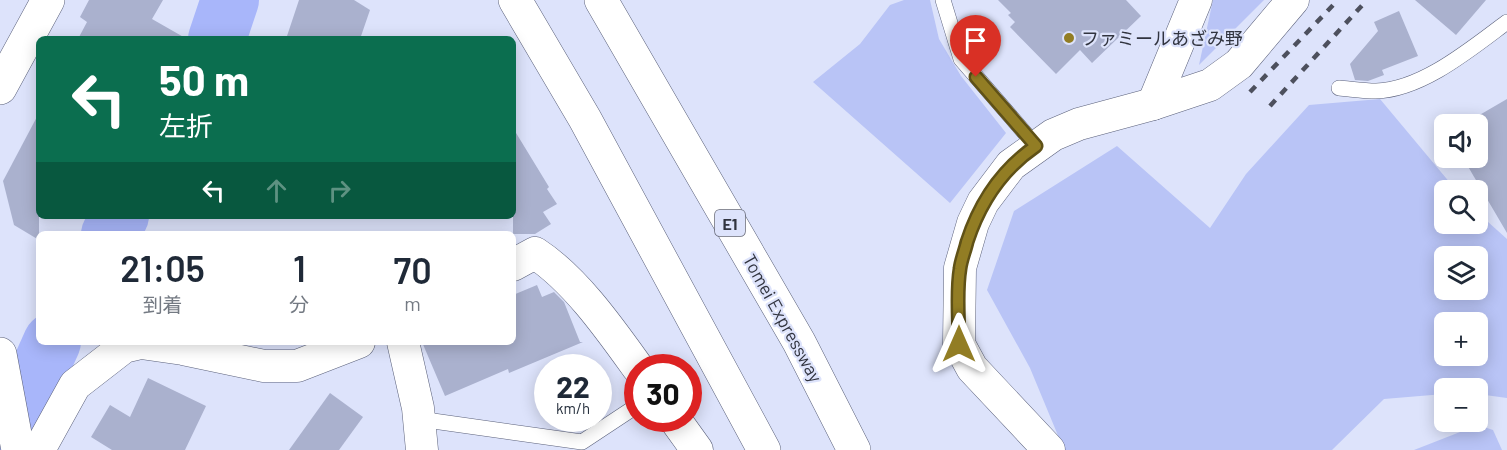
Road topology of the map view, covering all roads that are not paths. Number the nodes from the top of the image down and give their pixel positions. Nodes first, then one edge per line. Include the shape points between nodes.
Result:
1 (48, 0) edge
2 (516, 0) edge
3 (601, 0) edge
4 (943, 0) edge
5 (1196, 0) edge
6 (1293, 0) edge
7 (1507, 22) edge
8 (0, 88) edge
9 (1339, 88) dead end
10 (1153, 104) junction
11 (1036, 146) junction
12 (516, 263) edge
13 (132, 345) edge
14 (155, 345) edge
15 (351, 345) edge
16 (404, 345) edge
17 (0, 354) edge
18 (627, 354) edge
19 (624, 414) edge
20 (419, 419) junction
21 (684, 432) edge
22 (18, 450) edge
23 (39, 450) edge
24 (422, 450) edge
25 (697, 450) edge
26 (765, 450) edge
27 (854, 450) edge
28 (1049, 450) edge

1 - 8 main road
2 - 26 main road
3 - 27 main road, Tomei Expressway / E1 via 799,342
4 - 11 lane via 961,59
5 - 10 street
6 - 10 street via 1239,64 1210,85
7 - 9 lane via 1446,66 1411,84 1378,91
10 - 11 street via 1079,124
11 - 28 street via 1011,165 983,202 973,223 960,268 959,344 972,368
12 - 18 street via 536,253 554,265
13 - 23 street via 124,347 75,385
14 - 15 street via 264,366 297,366
16 - 20 street
17 - 22 main road
19 - 20 lane via 582,442
20 - 24 street
21 - 25 street

